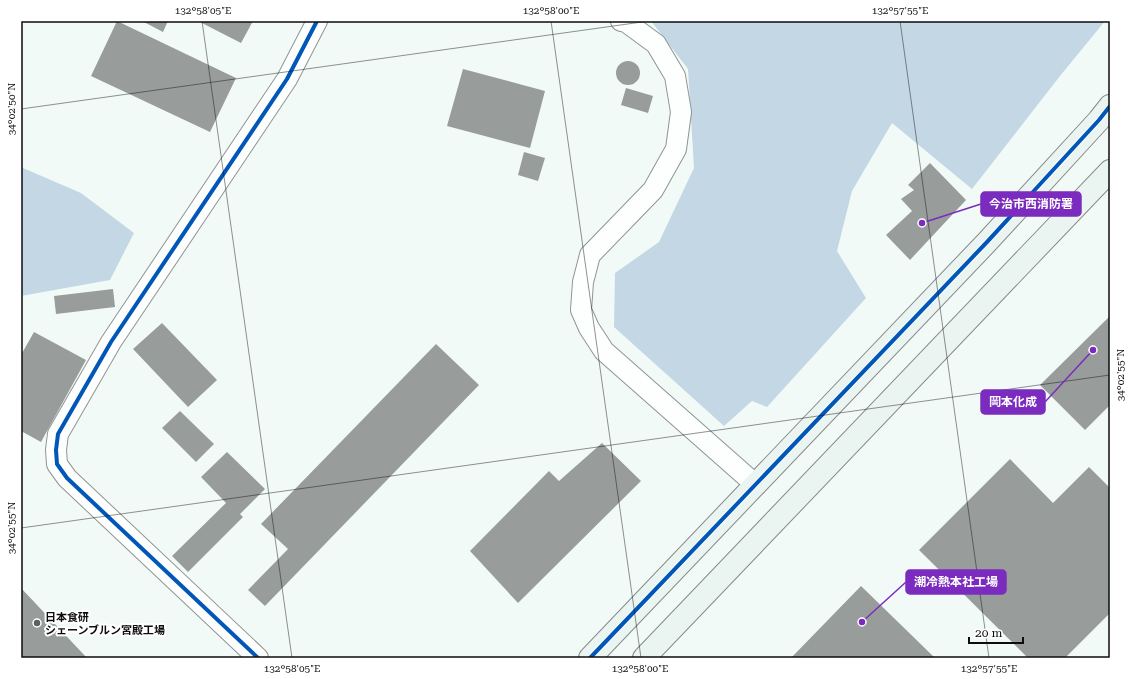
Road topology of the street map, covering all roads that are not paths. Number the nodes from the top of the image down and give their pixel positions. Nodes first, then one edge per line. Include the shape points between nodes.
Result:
1 (317, 21) edge
2 (621, 21) edge
3 (1110, 106) edge
4 (1110, 171) edge
5 (756, 485) junction
6 (258, 658) edge
7 (590, 658) edge
8 (644, 658) edge

1 - 6 street via 287,79 111,342 58,434 56,450 57,464 67,478
2 - 5 street via 656,44 675,76 681,112 676,149 653,190 590,255 583,282 582,310 589,328 604,351
3 - 5 street via 987,242
4 - 8 street
5 - 7 street

